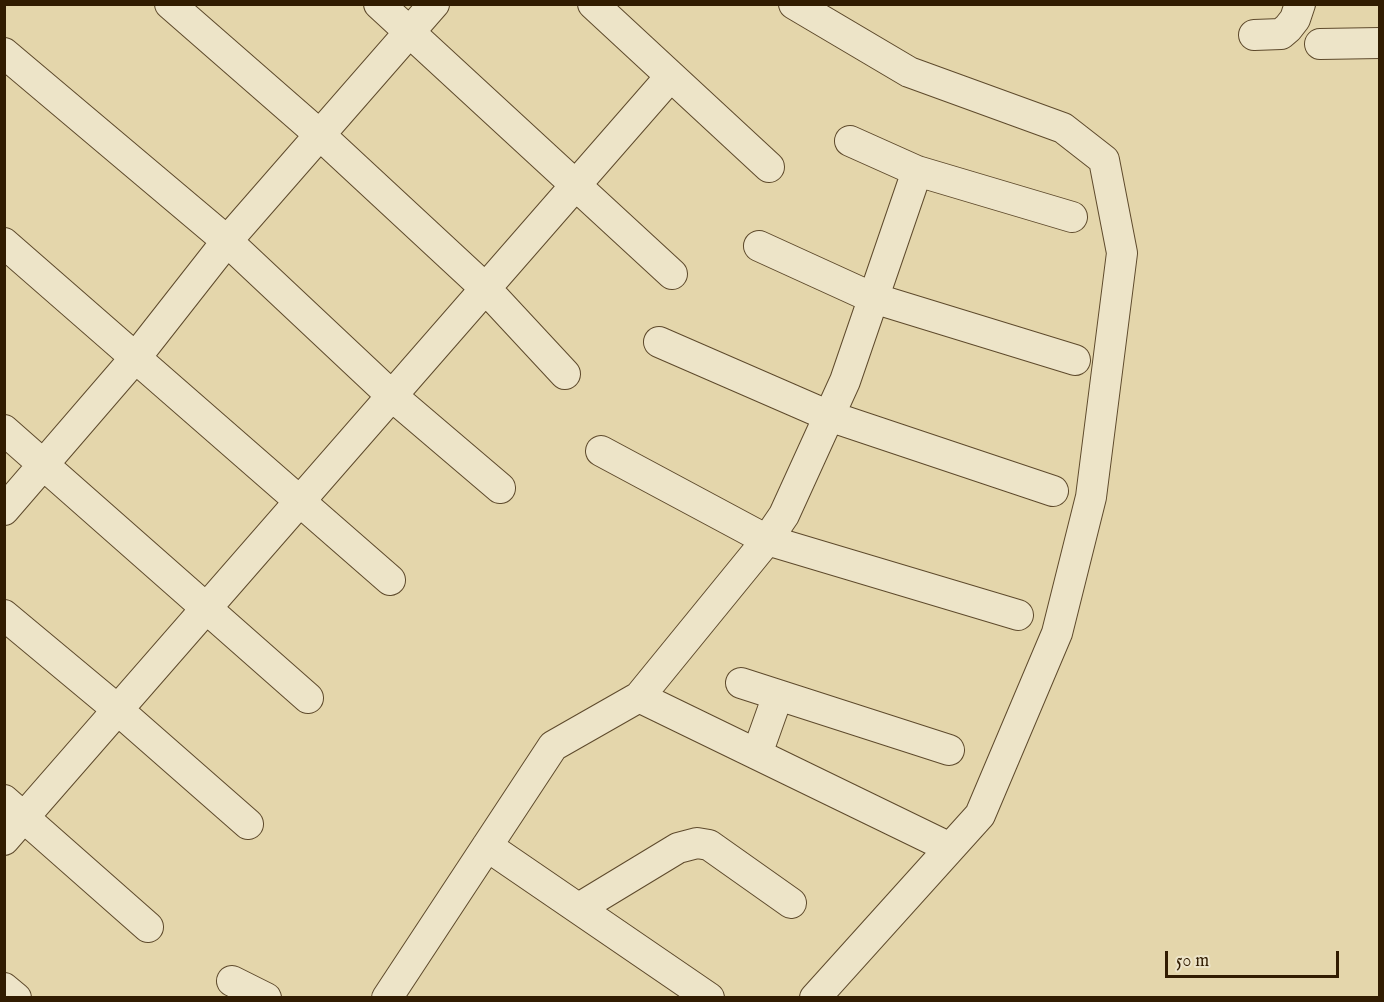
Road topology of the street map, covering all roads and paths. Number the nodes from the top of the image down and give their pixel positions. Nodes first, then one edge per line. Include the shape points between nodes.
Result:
1 (170, 4) edge
2 (379, 4) edge
3 (434, 4) edge
4 (592, 4) edge
5 (794, 4) edge
6 (1300, 4) edge
7 (410, 31) junction
8 (1254, 35) dead end
9 (1380, 43) edge
10 (1320, 44) dead end
11 (4, 53) edge
12 (670, 77) junction
13 (320, 135) junction
14 (850, 141) dead end
15 (769, 167) dead end
16 (917, 171) junction
17 (576, 186) junction
18 (1072, 217) dead end
19 (226, 242) junction
20 (4, 243) edge
21 (759, 246) dead end
22 (672, 274) dead end
23 (486, 289) junction
24 (873, 298) junction
25 (659, 342) dead end
26 (136, 357) junction
27 (1075, 360) dead end
28 (565, 374) dead end
29 (392, 396) junction
30 (829, 416) junction
31 (4, 430) edge
32 (601, 451) dead end
33 (43, 465) junction
34 (500, 488) dead end
35 (1053, 491) dead end
36 (301, 501) junction
37 (4, 510) edge
38 (767, 540) junction
39 (390, 580) dead end
40 (207, 608) junction
41 (4, 615) edge
42 (1018, 615) dead end
43 (741, 683) dead end
44 (778, 694) junction
45 (639, 697) junction
46 (308, 698) dead end
47 (118, 710) junction
48 (949, 750) dead end
49 (757, 754) junction
50 (14, 809) edge
51 (248, 824) dead end
52 (4, 840) edge
53 (487, 846) junction
54 (950, 848) junction
55 (790, 903) dead end
56 (579, 908) junction
57 (148, 927) dead end
58 (232, 981) dead end
59 (4, 988) edge
60 (16, 998) edge
61 (266, 998) edge
62 (387, 998) edge
63 (709, 998) edge
64 (815, 998) edge

1 - 13 street
2 - 7 street
3 - 7 street
4 - 12 street
5 - 54 street via 909,72 1063,128 1104,160 1122,253 1091,497 1057,633 980,815
6 - 8 street via 1281,34
7 - 13 street
7 - 17 street
9 - 10 street
11 - 19 street
12 - 15 street
12 - 17 street
13 - 19 street
13 - 23 street
14 - 16 street
16 - 18 street
16 - 24 street
17 - 22 street
17 - 23 street
19 - 26 street
19 - 29 street
20 - 26 street
21 - 24 street
23 - 28 street
23 - 29 street
24 - 27 street
24 - 30 street
25 - 30 street
26 - 33 street
26 - 36 street
29 - 34 street
29 - 36 street
30 - 35 street
30 - 38 street via 784,514
31 - 33 street
32 - 38 street
33 - 37 street
33 - 40 street
36 - 39 street
36 - 40 street
38 - 42 street
38 - 45 street
40 - 46 street
40 - 47 street
41 - 47 street
43 - 44 street
44 - 48 street
44 - 49 street
45 - 49 street
45 - 53 street via 554,746
47 - 50 street
47 - 51 street
49 - 54 street
50 - 52 street
50 - 57 street
53 - 56 street
53 - 62 street
54 - 64 street
55 - 56 street via 709,845 697,843 678,848
56 - 63 street
58 - 61 street
59 - 60 street

